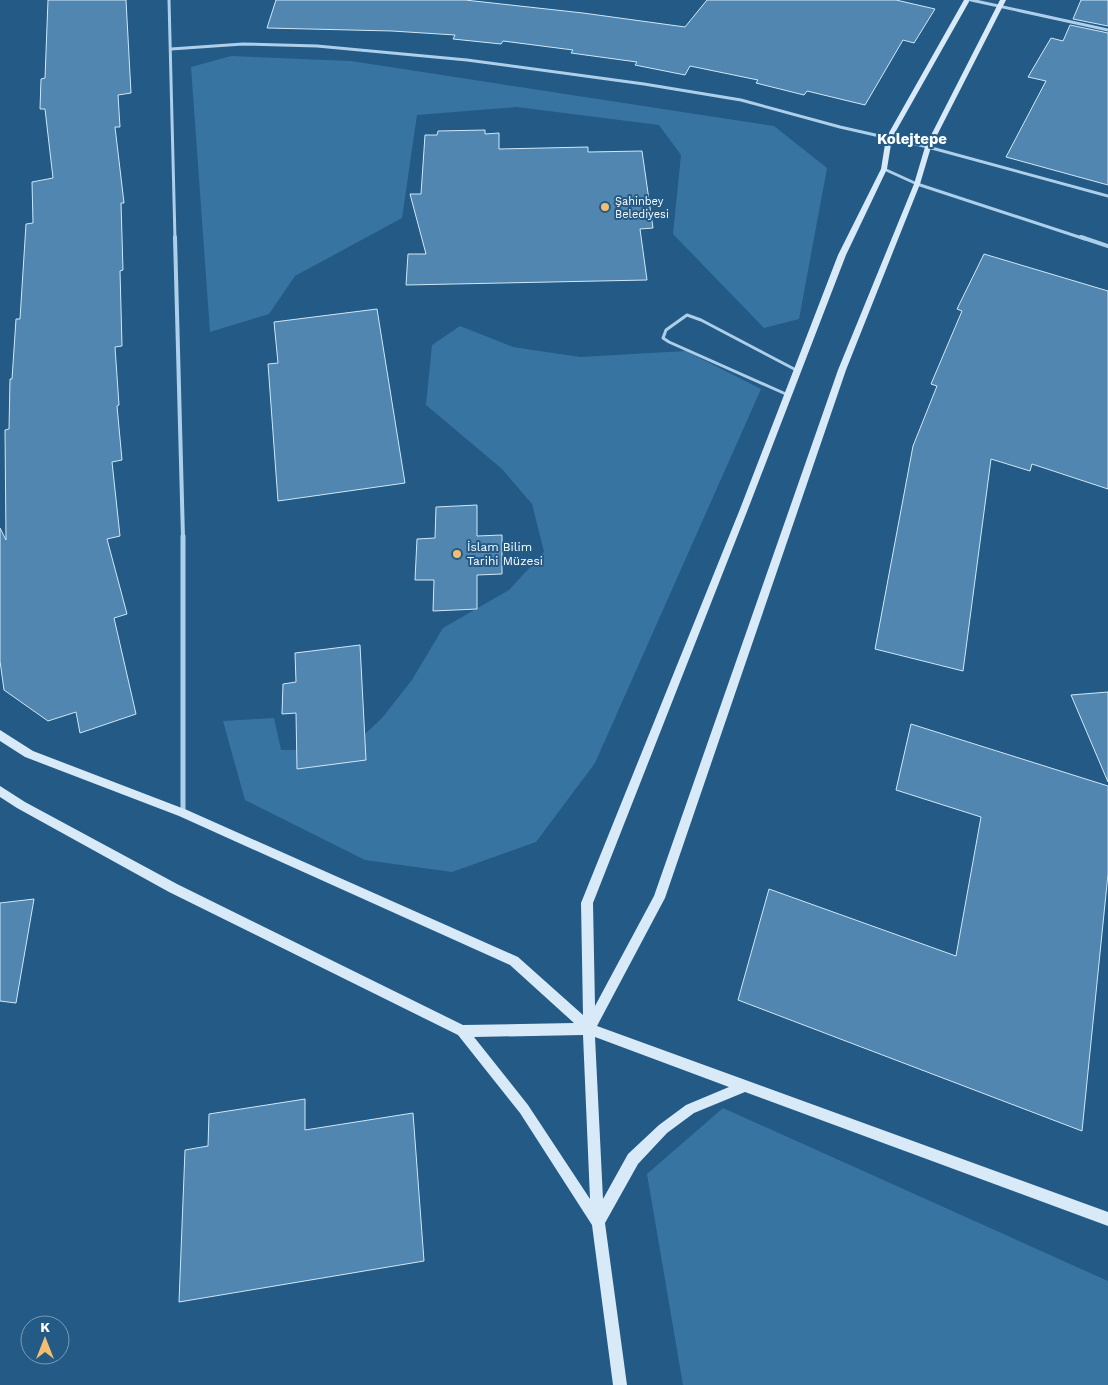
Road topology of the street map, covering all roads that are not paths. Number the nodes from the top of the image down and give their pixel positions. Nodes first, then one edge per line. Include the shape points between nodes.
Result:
1 (169, 0) edge
2 (969, 0) edge
3 (1002, 3) edge
4 (1108, 30) edge
5 (171, 49) junction
6 (889, 138) junction
7 (928, 147) junction
8 (884, 169) junction
9 (917, 184) junction
10 (1108, 196) edge
11 (1108, 246) edge
12 (798, 371) junction
13 (788, 395) junction
14 (0, 736) edge
15 (0, 791) edge
16 (183, 813) junction
17 (589, 1029) junction
18 (462, 1031) junction
19 (746, 1086) junction
20 (1108, 1219) edge
21 (598, 1222) junction
22 (620, 1385) edge

1 - 5 street
2 - 3 street
2 - 6 street
3 - 4 street
3 - 7 street
5 - 6 street via 243,44 317,46 467,60 741,100
5 - 16 street via 183,540
6 - 7 street
6 - 8 street
7 - 9 street
7 - 10 street
8 - 9 street
8 - 12 street via 842,255
9 - 11 street
9 - 17 street via 842,370 659,898
12 - 13 street
12 - 13 lane via 687,315 666,330 663,338
13 - 17 street via 588,903
14 - 16 street via 29,754
15 - 18 street via 173,888
16 - 17 street via 514,961
17 - 18 street
17 - 19 street
17 - 21 street
18 - 21 street via 524,1109
19 - 20 street
19 - 21 street via 690,1109 663,1129 633,1159
21 - 22 street

